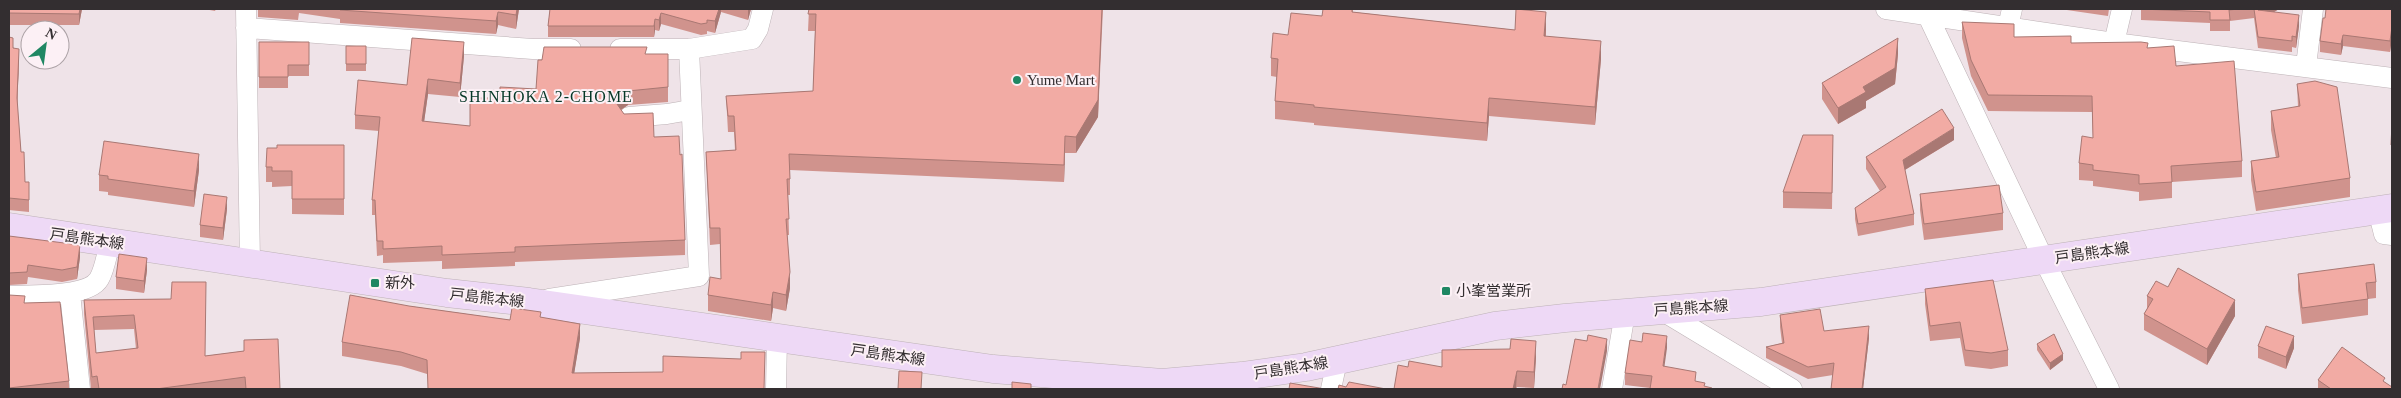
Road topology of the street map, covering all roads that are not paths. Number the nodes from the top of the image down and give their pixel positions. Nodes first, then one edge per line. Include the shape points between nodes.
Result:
1 (763, 9) edge
2 (1886, 9) edge
3 (2122, 9) edge
4 (2314, 9) edge
5 (1906, 10) edge
6 (1928, 16) junction
7 (246, 18) edge
8 (2010, 18) edge
9 (2114, 43) junction
10 (689, 49) junction
11 (2306, 66) junction
12 (2392, 78) edge
13 (690, 110) junction
14 (629, 117) edge
15 (2385, 209) edge
16 (9, 227) edge
17 (2392, 235) edge
18 (110, 242) junction
19 (2044, 260) junction
20 (250, 264) junction
21 (70, 293) junction
22 (9, 296) edge
23 (529, 302) junction
24 (1661, 310) junction
25 (1625, 313) junction
26 (777, 339) junction
27 (1337, 361) junction
28 (1143, 386) edge
29 (80, 389) edge
30 (776, 389) edge
31 (1331, 389) edge
32 (1612, 389) edge
33 (1792, 389) edge
34 (2101, 389) edge
35 (2109, 389) edge

1 - 10 street via 752,39
2 - 5 street
3 - 9 street
4 - 11 street
5 - 6 street
6 - 8 street
6 - 19 street
7 - 10 street via 533,49
7 - 20 street
8 - 9 street
9 - 11 street
10 - 13 street
11 - 12 street
13 - 14 street
13 - 23 street via 699,276
15 - 17 street via 2384,234
15 - 19 main road, 戸島熊本線
16 - 18 main road, 戸島熊本線
18 - 20 main road, 戸島熊本線
18 - 21 street via 99,280 90,287
19 - 24 main road, 戸島熊本線 via 1761,302
19 - 35 street
20 - 23 main road, 戸島熊本線
21 - 22 street
21 - 29 street
23 - 26 main road, 戸島熊本線
24 - 25 main road, 戸島熊本線
24 - 33 street
25 - 27 main road, 戸島熊本線 via 1495,326
25 - 32 street
26 - 28 main road, 戸島熊本線
26 - 30 street
27 - 28 main road, 戸島熊本線 via 1242,376
27 - 31 street
34 - 35 street

